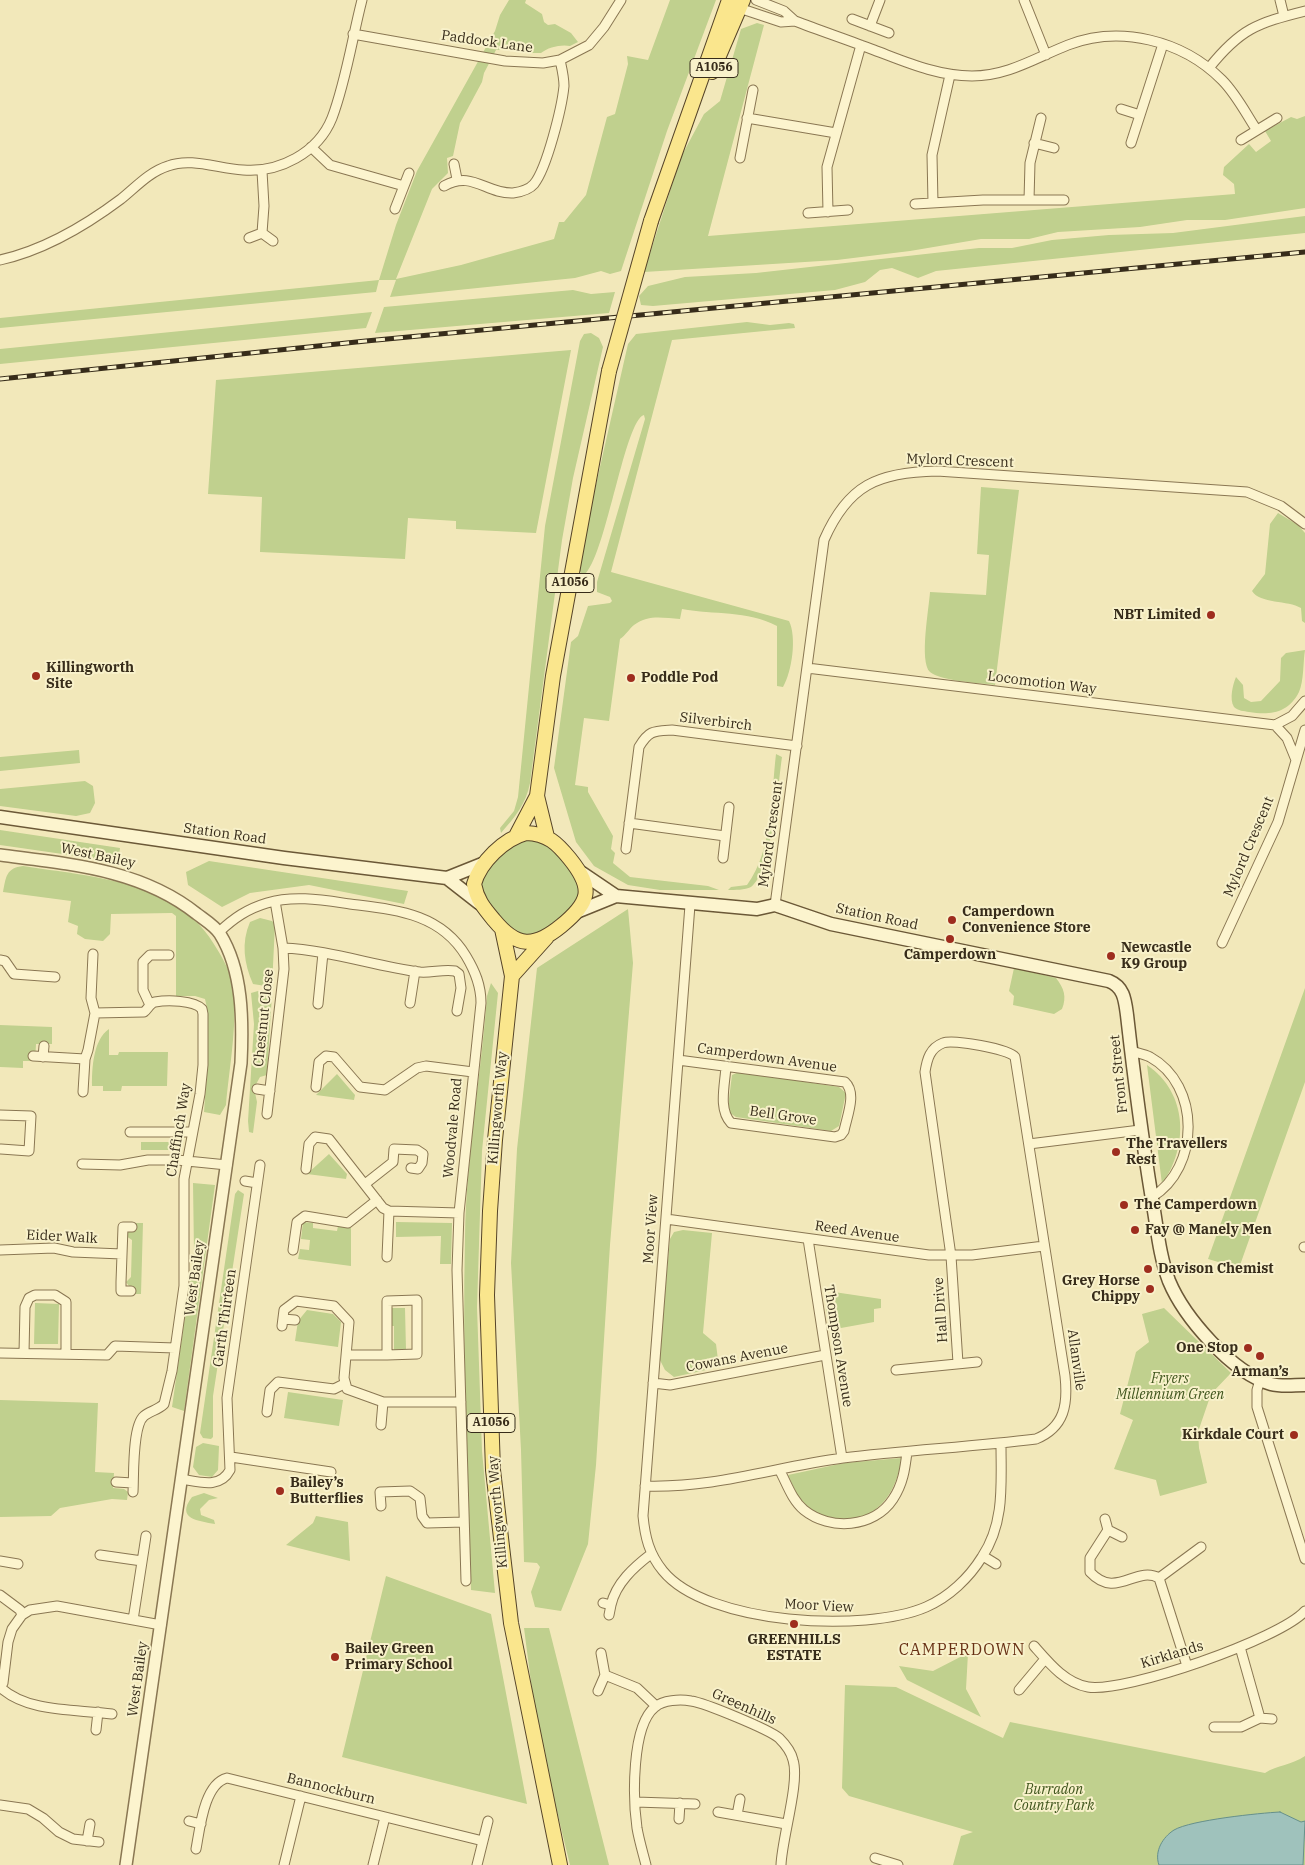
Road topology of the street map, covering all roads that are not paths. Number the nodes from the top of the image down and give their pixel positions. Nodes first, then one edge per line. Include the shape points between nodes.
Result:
1 (362, 0) edge
2 (621, 0) edge
3 (756, 0) edge
4 (880, 0) edge
5 (1024, 0) edge
6 (1280, 0) edge
7 (735, 3) edge
8 (1305, 11) edge
9 (1284, 16) junction
10 (852, 19) dead end
11 (795, 21) junction
12 (870, 26) junction
13 (888, 33) dead end
14 (353, 34) junction
15 (1163, 44) junction
16 (861, 45) junction
17 (1046, 55) junction
18 (560, 60) junction
19 (1209, 68) junction
20 (950, 75) junction
21 (753, 90) dead end
22 (1121, 109) dead end
23 (1140, 115) junction
24 (747, 118) junction
25 (1041, 118) dead end
26 (1277, 118) dead end
27 (1256, 129) junction
28 (836, 134) junction
29 (1241, 140) dead end
30 (1131, 142) dead end
31 (1034, 143) junction
32 (311, 148) junction
33 (1054, 148) dead end
34 (740, 158) dead end
35 (454, 164) dead end
36 (262, 171) junction
37 (409, 174) dead end
38 (457, 179) junction
39 (404, 186) junction
40 (444, 186) dead end
41 (1029, 200) junction
42 (1064, 200) dead end
43 (933, 203) junction
44 (914, 204) dead end
45 (395, 209) dead end
46 (848, 210) dead end
47 (828, 212) junction
48 (808, 213) dead end
49 (262, 233) junction
50 (249, 238) dead end
51 (273, 241) dead end
52 (0, 260) edge
53 (1305, 524) edge
54 (807, 668) junction
55 (1305, 701) edge
56 (1275, 725) junction
57 (1305, 730) edge
58 (797, 746) junction
59 (1296, 760) junction
60 (537, 796) junction
61 (730, 807) dead end
62 (0, 817) edge
63 (629, 823) junction
64 (516, 836) junction
65 (726, 836) junction
66 (547, 837) junction
67 (626, 849) dead end
68 (0, 855) edge
69 (722, 858) dead end
70 (482, 864) junction
71 (582, 873) junction
72 (447, 878) junction
73 (616, 896) junction
74 (275, 901) junction
75 (479, 903) junction
76 (690, 905) junction
77 (775, 905) junction
78 (579, 911) junction
79 (502, 930) junction
80 (219, 932) junction
81 (547, 937) junction
82 (1222, 943) dead end
83 (283, 948) junction
84 (323, 953) junction
85 (93, 954) dead end
86 (169, 954) dead end
87 (0, 960) edge
88 (414, 971) junction
89 (512, 976) junction
90 (55, 977) dead end
91 (1124, 996) joint
92 (329, 999) dead end
93 (410, 1003) dead end
94 (150, 1005) junction
95 (458, 1010) dead end
96 (95, 1013) junction
97 (44, 1046) dead end
98 (1131, 1051) junction
99 (33, 1056) dead end
100 (43, 1057) junction
101 (85, 1059) junction
102 (678, 1060) junction
103 (726, 1066) junction
104 (473, 1072) junction
105 (326, 1080) dead end
106 (850, 1087) joint
107 (257, 1089) dead end
108 (270, 1091) junction
109 (83, 1092) dead end
110 (267, 1114) dead end
111 (0, 1115) edge
112 (1140, 1130) junction
113 (130, 1132) dead end
114 (192, 1132) junction
115 (15, 1140) dead end
116 (1030, 1144) junction
117 (1, 1150) edge
118 (15, 1150) junction
119 (187, 1160) junction
120 (82, 1164) dead end
121 (227, 1165) junction
122 (260, 1165) dead end
123 (411, 1168) dead end
124 (306, 1169) dead end
125 (245, 1181) dead end
126 (258, 1183) junction
127 (365, 1184) junction
128 (1152, 1196) junction
129 (377, 1200) junction
130 (389, 1210) junction
131 (459, 1212) junction
132 (666, 1220) junction
133 (132, 1227) dead end
134 (808, 1239) junction
135 (304, 1245) dead end
136 (1044, 1246) junction
137 (0, 1250) edge
138 (122, 1254) junction
139 (951, 1256) junction
140 (387, 1257) dead end
141 (131, 1291) dead end
142 (295, 1320) dead end
143 (176, 1348) junction
144 (0, 1352) edge
145 (24, 1353) junction
146 (66, 1354) junction
147 (347, 1355) junction
148 (387, 1355) junction
149 (825, 1355) junction
150 (977, 1362) dead end
151 (958, 1363) junction
152 (896, 1370) dead end
153 (1260, 1380) junction
154 (653, 1383) junction
155 (344, 1384) junction
156 (1305, 1385) edge
157 (383, 1402) junction
158 (461, 1402) junction
159 (279, 1405) dead end
160 (381, 1425) dead end
161 (1001, 1444) junction
162 (907, 1452) junction
163 (231, 1457) junction
164 (842, 1458) junction
165 (780, 1471) junction
166 (331, 1472) dead end
167 (181, 1479) junction
168 (116, 1482) dead end
169 (645, 1486) junction
170 (381, 1506) dead end
171 (1105, 1519) dead end
172 (464, 1522) junction
173 (1108, 1530) junction
174 (146, 1536) dead end
175 (1122, 1537) dead end
176 (1200, 1547) dead end
177 (651, 1554) junction
178 (100, 1555) dead end
179 (983, 1556) junction
180 (1305, 1560) edge
181 (0, 1561) edge
182 (142, 1561) junction
183 (18, 1564) dead end
184 (996, 1564) dead end
185 (1090, 1572) junction
186 (1080, 1576) dead end
187 (1159, 1578) junction
188 (466, 1581) dead end
189 (0, 1595) edge
190 (1305, 1611) edge
191 (22, 1615) junction
192 (609, 1616) dead end
193 (133, 1620) junction
194 (161, 1626) junction
195 (1034, 1646) dead end
196 (1240, 1647) junction
197 (601, 1653) dead end
198 (1045, 1659) junction
199 (1187, 1666) junction
200 (605, 1675) junction
201 (0, 1688) edge
202 (1019, 1690) dead end
203 (598, 1691) dead end
204 (656, 1706) junction
205 (98, 1712) junction
206 (112, 1714) dead end
207 (1260, 1718) junction
208 (1272, 1719) dead end
209 (1214, 1727) dead end
210 (96, 1730) dead end
211 (301, 1796) junction
212 (740, 1799) dead end
213 (636, 1802) junction
214 (680, 1803) junction
215 (696, 1804) dead end
216 (0, 1805) edge
217 (718, 1812) dead end
218 (737, 1815) junction
219 (385, 1817) junction
220 (679, 1819) dead end
221 (189, 1821) dead end
222 (488, 1821) dead end
223 (90, 1824) dead end
224 (202, 1824) junction
225 (786, 1824) junction
226 (87, 1841) junction
227 (483, 1841) junction
228 (99, 1842) dead end
229 (196, 1849) dead end
230 (874, 1858) dead end
231 (887, 1863) edge
232 (126, 1865) edge
233 (284, 1865) edge
234 (373, 1865) edge
235 (477, 1865) edge
236 (560, 1865) edge
237 (646, 1865) edge
238 (781, 1865) edge
239 (898, 1865) edge

1 - 14 street
2 - 18 street, Paddock Lane via 589,45
3 - 11 street via 784,11
4 - 12 street
5 - 17 street
6 - 9 street
7 - 11 street via 781,22
7 - 60 main road, A1056, bridge via 651,221 609,371 553,676
8 - 9 street
9 - 19 street via 1264,22 1239,36
10 - 12 street
11 - 16 street
12 - 13 street
14 - 18 street, Paddock Lane via 505,61 543,63
14 - 32 street via 332,118
15 - 17 street via 1106,36 1080,41
15 - 19 street via 1190,55
15 - 23 street
16 - 20 street
16 - 28 street
17 - 20 street via 1002,73
18 - 38 street via 564,75 561,103 547,158 535,183 513,193
19 - 27 street via 1234,95
20 - 43 street via 932,154
21 - 24 street
22 - 23 street
23 - 30 street
24 - 28 street
24 - 34 street
25 - 31 street
26 - 27 street
27 - 29 street
28 - 47 street via 826,175
31 - 33 street
31 - 41 street via 1029,171
32 - 36 street via 297,158
32 - 39 street via 330,165
35 - 38 street
36 - 49 street
36 - 52 street via 183,163 168,166 67,235 26,253
37 - 39 street
38 - 40 street
39 - 45 street
41 - 42 street
41 - 43 street
43 - 44 street
46 - 47 street
47 - 48 street
49 - 50 street
49 - 51 street
53 - 54 street, Mylord Crescent via 1281,506 1247,492 936,472 889,476 852,496 824,540
54 - 56 street, Locomotion Way
54 - 58 street, Mylord Crescent
55 - 56 street via 1292,716
56 - 59 street via 1287,738
57 - 59 street, Mylord Crescent
58 - 63 street, Silverbirch via 672,730 647,734 639,747
58 - 77 street, Mylord Crescent
59 - 82 street, Mylord Crescent via 1278,822
60 - 64 main road, A1056
60 - 66 main road, A1056
61 - 65 street
62 - 72 main road, Station Road
63 - 65 street
63 - 67 street
64 - 66 main road via 534,834
64 - 70 main road
65 - 69 street
66 - 71 main road via 556,842
68 - 80 street, West Bailey via 111,872 142,881 176,898
70 - 72 main road, Station Road
70 - 75 main road via 474,884
71 - 73 main road, Station Road
71 - 78 main road via 586,892
72 - 75 main road
73 - 76 main road, Station Road
73 - 78 main road, Station Road
74 - 80 street, Woodvale Road via 240,914
74 - 83 street, Chestnut Close
74 - 104 street, Woodvale Road via 315,899 403,911 434,923 448,933 470,963 481,992
75 - 79 main road
76 - 77 main road, Station Road via 757,909
76 - 102 street, Moor View
77 - 91 main road, Station Road via 831,924 1109,981 1118,986
78 - 81 main road
79 - 81 main road via 524,942 536,942
79 - 89 main road, Killingworth Way / A1056
80 - 121 street, West Bailey via 236,976 241,1003 241,1063
81 - 89 main road
83 - 84 street
83 - 108 street, Chestnut Close via 284,969
84 - 88 street
84 - 92 street via 318,1001
85 - 96 street via 91,998
86 - 94 street via 150,955 143,962 143,990
87 - 90 street via 5,961 14,974
88 - 93 street
88 - 95 street via 450,970 459,974
89 - 236 main road, Killingworth Way / A1056 via 495,1140 487,1305 493,1470 511,1623
91 - 98 main road, Front Street
94 - 96 street via 137,1014
94 - 114 street, Chaffinch Way via 181,1002 200,1006 203,1014 203,1065
96 - 101 street
97 - 100 street
98 - 112 main road, Front Street
98 - 128 street via 1149,1057 1165,1070 1180,1091 1187,1115 1188,1138 1182,1161 1171,1181
99 - 100 street
100 - 101 street
101 - 109 street
102 - 103 street, Camperdown Avenue
102 - 132 street, Moor View
103 - 106 street, Camperdown Avenue via 845,1082
103 - 106 street, Bell Grove via 724,1116 731,1123 841,1136 852,1094
104 - 105 street via 426,1066 417,1068 385,1090 360,1087 334,1057 326,1056 319,1062 316,1083
104 - 131 street, Woodvale Road
107 - 108 street
108 - 110 street, Chestnut Close
111 - 118 street via 30,1116 29,1151
112 - 116 street
112 - 128 main road, Front Street
113 - 114 street
114 - 119 street, Chaffinch Way
115 - 118 street
116 - 136 street, Allanville
116 - 139 street, Allanville via 1012,1053 948,1042 934,1048 927,1059 925,1072
117 - 118 street
119 - 120 street
119 - 121 street
119 - 143 street, Chaffinch Way via 184,1179 184,1286
121 - 167 street, West Bailey
122 - 126 street, Garth Thirteen
123 - 127 street via 418,1168 423,1154 417,1150 394,1149 393,1162
124 - 127 street via 311,1159 309,1144 315,1137 329,1140
125 - 126 street
126 - 163 street, Garth Thirteen via 228,1398
127 - 129 street
128 - 153 main road, Front Street via 1161,1251 1174,1292 1211,1342 1243,1370
129 - 130 street
129 - 135 street via 348,1222 305,1216 297,1222 294,1246
130 - 131 street
130 - 140 street
131 - 158 street, Woodvale Road via 457,1270
132 - 134 street, Reed Avenue
132 - 154 street, Moor View
133 - 138 street via 122,1227
134 - 139 street, Reed Avenue
134 - 149 street, Thompson Avenue
136 - 139 street, Reed Avenue
136 - 161 street, Allanville via 1068,1397 1066,1407 1047,1435 1036,1440
137 - 138 street, Eider Walk via 54,1248
138 - 141 street via 121,1291
139 - 151 street, Hall Drive
142 - 147 street via 283,1323 284,1310 296,1301 334,1306 349,1322
143 - 146 street via 115,1346 107,1355
143 - 168 street, Chaffinch Way via 164,1404 143,1416 137,1428 133,1488
144 - 145 street
145 - 146 street
145 - 146 street via 24,1306 35,1295 59,1296 66,1302
147 - 148 street
147 - 155 street
148 - 148 street via 387,1301 417,1300 417,1354
149 - 154 street, Cowans Avenue via 670,1385
149 - 164 street, Thompson Avenue
150 - 151 street
151 - 152 street
153 - 156 main road via 1274,1385
153 - 180 street via 1257,1406
154 - 169 street, Moor View
155 - 157 street via 354,1392
155 - 159 street via 334,1389 278,1382 270,1390 267,1408
157 - 158 street
157 - 160 street
158 - 172 street, Woodvale Road
161 - 162 street, Allanville
161 - 179 street, Moor View via 999,1517
162 - 164 street, Allanville
162 - 165 street via 905,1475 893,1500 881,1513 841,1525 817,1518 804,1510
163 - 166 street
163 - 167 street, Garth Thirteen via 230,1470 218,1482
164 - 165 street, Allanville
165 - 169 street, Allanville via 678,1487
167 - 194 street, West Bailey
169 - 177 street, Moor View via 644,1535
170 - 172 street via 380,1492 410,1491 420,1498 422,1516 427,1523
171 - 173 street
172 - 188 street, Woodvale Road
173 - 175 street
173 - 185 street via 1090,1558
174 - 182 street
176 - 187 street
177 - 179 street, Moor View via 673,1582 699,1597 772,1617 838,1623 886,1619 926,1607 963,1581
177 - 192 street via 626,1578 607,1604
178 - 182 street
179 - 184 street
181 - 183 street
182 - 193 street
185 - 186 street
185 - 187 street via 1099,1581 1110,1584 1142,1576
187 - 199 street
189 - 191 street
190 - 196 street, Kirklands via 1297,1619
191 - 193 street via 46,1606 57,1606
191 - 201 street via 8,1642
193 - 194 street
194 - 232 street, West Bailey
195 - 198 street, Kirklands
196 - 199 street, Kirklands
196 - 207 street
197 - 200 street
198 - 199 street, Kirklands via 1075,1683 1096,1688
198 - 202 street
200 - 203 street
200 - 204 street via 637,1688
201 - 205 street via 27,1703 54,1709
204 - 213 street via 648,1715 640,1736
204 - 225 street, Greenhills via 680,1700 700,1703 778,1738 791,1754 795,1771
205 - 206 street
205 - 210 street
207 - 208 street
207 - 209 street via 1241,1727
211 - 219 street, Bannockburn
211 - 224 street, Bannockburn via 222,1779 208,1794
211 - 233 street
212 - 218 street
213 - 214 street
213 - 237 street via 637,1829
214 - 215 street
214 - 220 street
216 - 226 street via 28,1809 59,1832
217 - 218 street
218 - 225 street
219 - 227 street, Bannockburn
219 - 234 street
221 - 224 street
222 - 227 street
223 - 226 street
224 - 229 street, Bannockburn
225 - 238 street, Greenhills
226 - 228 street
227 - 235 street
230 - 231 street
231 - 239 street

